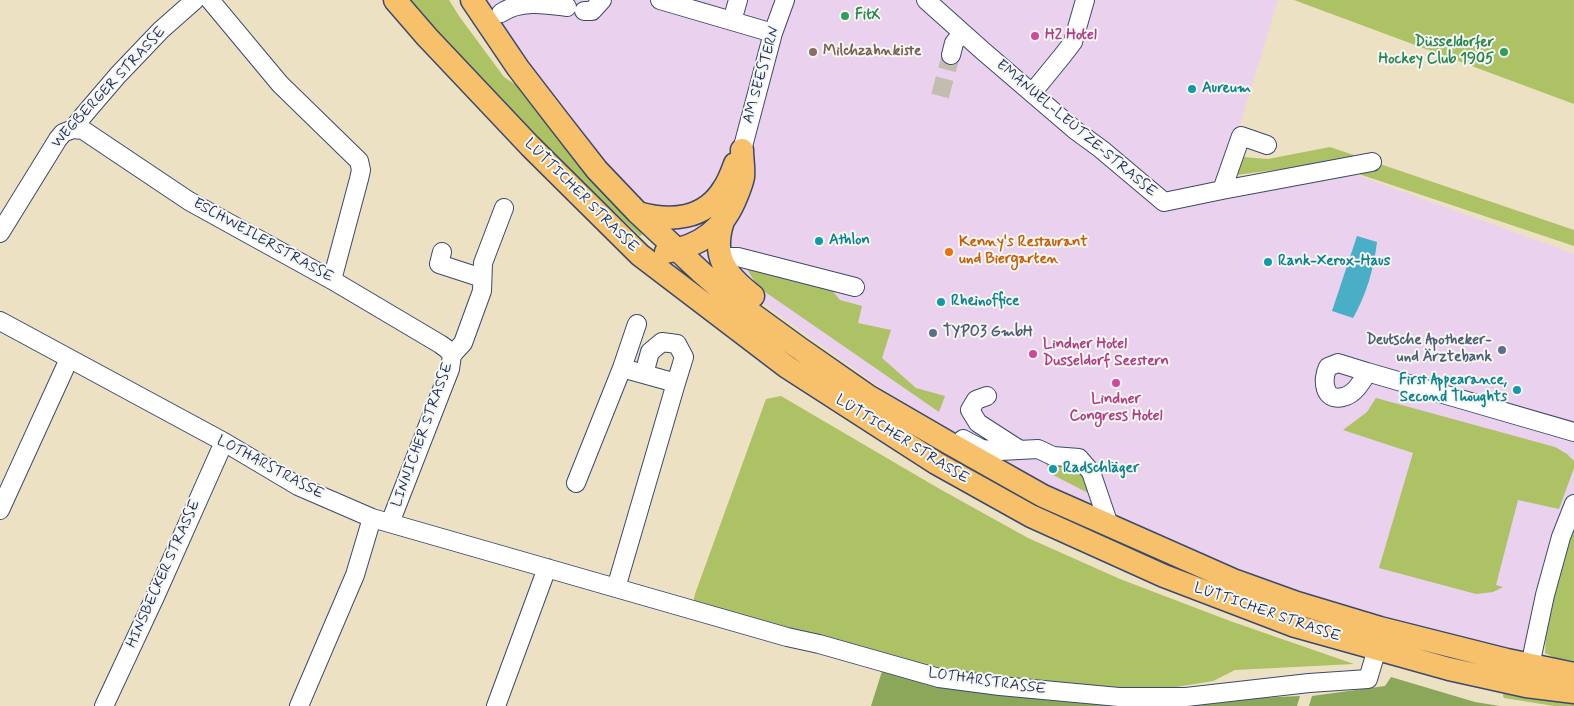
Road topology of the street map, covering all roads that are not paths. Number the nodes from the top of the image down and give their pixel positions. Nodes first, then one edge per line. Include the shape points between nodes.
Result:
1 (195, 0) edge
2 (210, 0) edge
3 (395, 0) edge
4 (602, 0) edge
5 (660, 0) edge
6 (738, 0) edge
7 (785, 0) edge
8 (926, 0) edge
9 (1085, 0) edge
10 (476, 5) edge
11 (732, 21) junction
12 (773, 33) junction
13 (962, 33) junction
14 (951, 55) tunnel mouth
15 (1032, 93) junction
16 (73, 129) junction
17 (1267, 145) dead end
18 (742, 150) junction
19 (1372, 162) dead end
20 (1222, 190) junction
21 (504, 208) dead end
22 (638, 213) junction
23 (723, 221) junction
24 (0, 233) edge
25 (622, 238) junction
26 (678, 250) junction
27 (442, 252) dead end
28 (720, 257) junction
29 (482, 278) junction
30 (332, 280) junction
31 (855, 287) dead end
32 (0, 321) edge
33 (637, 324) dead end
34 (452, 355) junction
35 (69, 359) junction
36 (622, 368) junction
37 (1367, 372) dead end
38 (644, 374) junction
39 (676, 383) junction
40 (987, 396) dead end
41 (906, 418) junction
42 (1574, 432) edge
43 (224, 442) junction
44 (949, 443) junction
45 (1020, 450) junction
46 (576, 483) dead end
47 (0, 510) edge
48 (1572, 515) edge
49 (372, 518) junction
50 (390, 523) junction
51 (1109, 526) junction
52 (547, 568) junction
53 (616, 588) junction
54 (1377, 649) junction
55 (1574, 674) edge
56 (1528, 675) junction
57 (1574, 692) edge
58 (104, 706) edge
59 (299, 706) edge
60 (496, 706) edge

1 - 16 street, WEGBERGER STRASSE via 118,75
2 - 30 street via 280,84 359,161 359,178
3 - 25 main road, LÜTTICHER STRASSE via 530,146
4 - 10 street via 592,11 530,2 509,7 509,16
5 - 11 street
6 - 11 street
7 - 12 street, AM SEESTERN
8 - 13 street, EMANUEL-LEUTZE-STRASSE
9 - 15 street via 1073,42
10 - 22 main road, LÜTTICHER STRASSE via 558,120 597,170
11 - 12 street
12 - 18 street, AM SEESTERN
13 - 14 street via 954,43
13 - 15 street, EMANUEL-LEUTZE-STRASSE
15 - 20 street, EMANUEL-LEUTZE-STRASSE via 1164,202
16 - 24 street, WEGBERGER STRASSE via 58,139
16 - 30 street, ESCHWEILERSTRASSE via 83,130 189,201
17 - 20 street via 1241,136
18 - 22 main road via 724,189 714,201 697,212 681,218
18 - 23 main road via 743,177 733,207
19 - 20 street, EMANUEL-LEUTZE-STRASSE
21 - 29 street, LINNICHER STRASSE via 483,263
22 - 26 main road, LÜTTICHER STRASSE
23 - 26 main road via 698,243
23 - 28 main road
25 - 26 main road via 637,237 647,247 656,250
25 - 54 main road, LÜTTICHER STRASSE via 685,291 787,367 936,463 1032,516 1228,602 1295,626
26 - 41 main road, LÜTTICHER STRASSE via 741,305 868,396
27 - 29 street via 438,264
28 - 31 street via 738,257
28 - 41 main road via 730,276 742,288 889,396
29 - 34 street, LINNICHER STRASSE via 482,290 463,343
30 - 34 street, ESCHWEILERSTRASSE via 440,344
32 - 35 street, LOTHARSTRASSE
33 - 36 street
34 - 50 street, LINNICHER STRASSE via 450,369
35 - 43 street, LOTHARSTRASSE
35 - 47 street
36 - 38 street
36 - 46 street
37 - 42 street
38 - 39 street
38 - 39 street via 650,352 662,342 677,344 684,357
39 - 53 street
40 - 45 street via 976,400 970,410 978,423
41 - 44 main road, LÜTTICHER STRASSE
43 - 49 street, LOTHARSTRASSE via 298,486
43 - 58 street, HINSBECKER STRASSE
44 - 45 street via 963,439 982,449
44 - 51 main road, LÜTTICHER STRASSE via 1043,496
45 - 51 street via 1038,449 1053,456 1079,458 1091,472
48 - 56 street via 1561,537
49 - 50 street, LOTHARSTRASSE
49 - 59 street via 355,575
50 - 52 street, LOTHARSTRASSE
51 - 56 main road, LÜTTICHER STRASSE via 1232,580
52 - 53 street, LOTHARSTRASSE
52 - 60 street
53 - 54 street, LOTHARSTRASSE via 939,678 1119,697 1186,697 1368,679
54 - 56 main road, LÜTTICHER STRASSE via 1449,669
55 - 56 main road
56 - 57 main road

